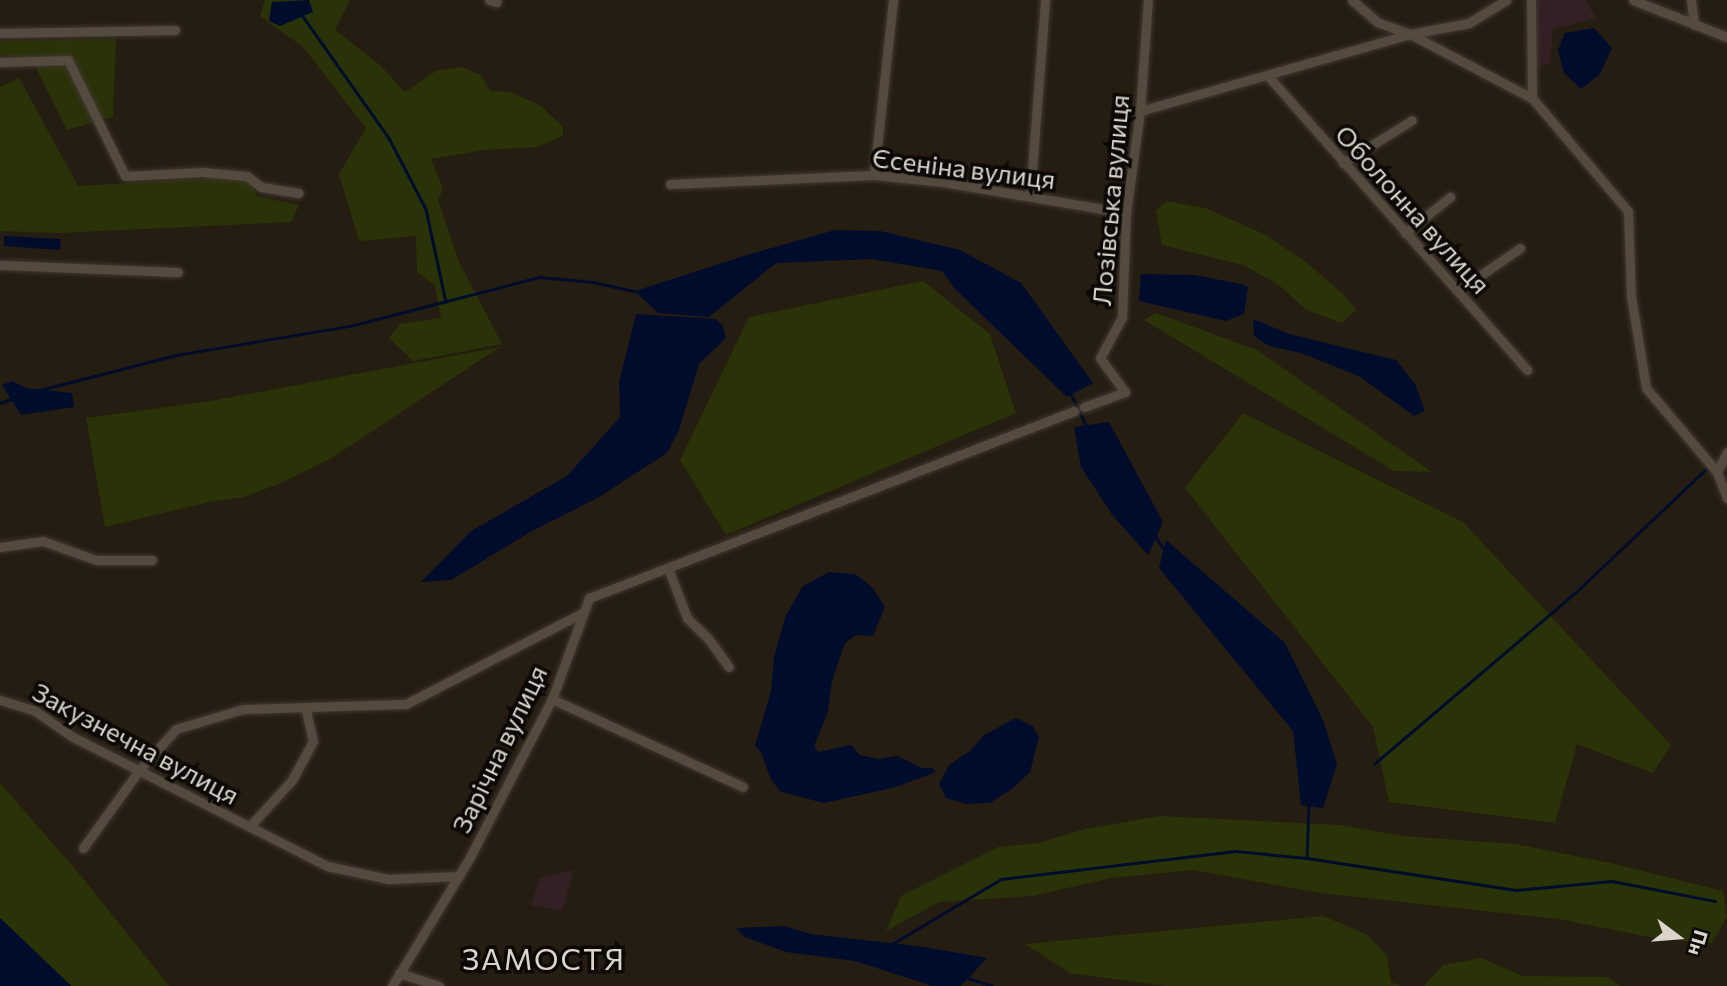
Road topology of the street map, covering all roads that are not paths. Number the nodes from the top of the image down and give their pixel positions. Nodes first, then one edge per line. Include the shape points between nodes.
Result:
1 (893, 0) edge
2 (1045, 0) edge
3 (1148, 0) edge
4 (1352, 0) edge
5 (1506, 0) edge
6 (1531, 0) edge
7 (1633, 0) edge
8 (1691, 0) edge
9 (1694, 25) junction
10 (176, 30) dead end
11 (0, 33) edge
12 (1410, 34) junction
13 (1727, 37) edge
14 (0, 62) edge
15 (1268, 76) junction
16 (1532, 98) junction
17 (1140, 111) junction
18 (1412, 120) dead end
19 (1343, 163) junction
20 (874, 175) junction
21 (670, 184) dead end
22 (299, 194) dead end
23 (1030, 196) junction
24 (1450, 197) dead end
25 (1126, 213) junction
26 (1405, 233) junction
27 (1520, 248) dead end
28 (0, 265) edge
29 (178, 272) dead end
30 (1459, 290) junction
31 (1527, 370) dead end
32 (1084, 407) dead end
33 (1074, 411) dead end
34 (1727, 452) edge
35 (1727, 469) edge
36 (1717, 472) junction
37 (1727, 498) edge
38 (0, 547) edge
39 (152, 560) dead end
40 (668, 568) junction
41 (582, 613) junction
42 (729, 667) dead end
43 (552, 699) junction
44 (0, 700) edge
45 (305, 707) junction
46 (140, 768) junction
47 (743, 787) dead end
48 (250, 826) junction
49 (83, 848) dead end
50 (459, 876) junction
51 (399, 973) junction
52 (392, 986) edge
53 (439, 986) edge

1 - 20 street
2 - 23 street
3 - 17 street, Лозівська вулиця
4 - 12 street via 1377,23
5 - 12 street via 1469,23
6 - 16 street
7 - 9 street
8 - 9 street
9 - 13 street
10 - 11 street
12 - 15 street
12 - 16 street
14 - 22 street via 68,60 125,176 202,172 247,176 261,187
15 - 17 street
15 - 19 street, Оболонна вулиця
16 - 36 street via 1628,211 1631,296 1646,388
17 - 25 street, Лозівська вулиця
18 - 19 street
19 - 26 street, Оболонна вулиця
20 - 21 street, Єсеніна вулиця
20 - 23 street, Єсеніна вулиця
23 - 25 street, Єсеніна вулиця
24 - 26 street
25 - 32 street, Лозівська вулиця via 1122,317 1100,358 1125,392
26 - 30 street, Оболонна вулиця
27 - 30 street
28 - 29 street
30 - 31 street, Оболонна вулиця
33 - 40 street, Зарічна вулиця
34 - 36 street
35 - 36 street
36 - 37 street
38 - 39 street via 43,541 96,560
40 - 41 street, Зарічна вулиця via 589,598
40 - 42 street via 687,618
41 - 43 street, Зарічна вулиця
41 - 45 street via 406,704
43 - 47 street
43 - 50 street, Зарічна вулиця
44 - 46 street, Закузнечна вулиця via 35,711 74,737
45 - 46 street via 243,709 176,729
45 - 48 street, Закузнечна вулиця via 313,741 292,780
46 - 48 street, Закузнечна вулиця
46 - 49 street
48 - 50 street, Закузнечна вулиця via 327,866 388,879
50 - 51 street, Зарічна вулиця
51 - 52 street, Зарічна вулиця
51 - 53 street

